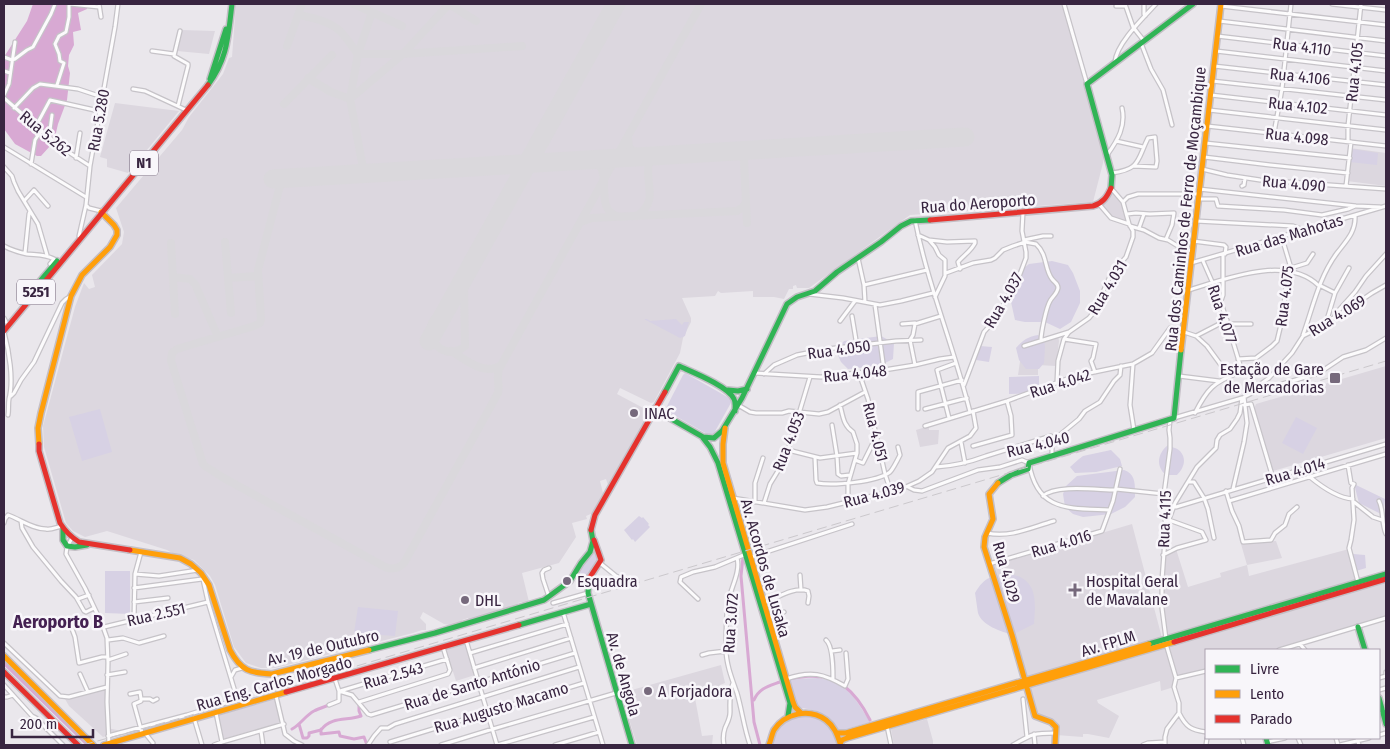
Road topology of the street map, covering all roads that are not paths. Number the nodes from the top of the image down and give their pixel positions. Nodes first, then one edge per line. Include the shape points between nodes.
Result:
1 (56, 4) edge
2 (70, 4) edge
3 (118, 4) edge
4 (230, 4) edge
5 (1064, 4) edge
6 (1144, 4) edge
7 (1156, 4) edge
8 (1193, 4) edge
9 (1291, 4) edge
10 (1332, 4) edge
11 (99, 5) edge
12 (1125, 5) edge
13 (1221, 5) edge
14 (1361, 5) edge
15 (1116, 6) dead end
16 (1386, 10) edge
17 (1290, 14) junction
18 (1145, 16) junction
19 (101, 17) dead end
20 (1219, 22) junction
21 (1359, 22) junction
22 (1386, 25) edge
23 (1134, 29) junction
24 (1288, 29) junction
25 (180, 31) dead end
26 (1217, 36) junction
27 (1358, 37) junction
28 (1386, 40) edge
29 (14, 42) dead end
30 (1142, 42) junction
31 (1287, 45) junction
32 (152, 51) dead end
33 (1216, 51) junction
34 (1356, 52) junction
35 (174, 54) junction
36 (4, 56) edge
37 (1386, 56) edge
38 (1285, 59) junction
39 (12, 60) junction
40 (1115, 62) junction
41 (1214, 66) junction
42 (1354, 67) junction
43 (4, 71) edge
44 (1386, 71) edge
45 (10, 73) junction
46 (1283, 74) junction
47 (1212, 81) junction
48 (1352, 82) junction
49 (1087, 84) junction
50 (57, 85) junction
51 (1386, 86) edge
52 (1282, 88) junction
53 (133, 89) dead end
54 (1211, 95) junction
55 (4, 96) edge
56 (1351, 96) junction
57 (102, 97) junction
58 (1386, 100) edge
59 (1280, 103) junction
60 (178, 106) junction
61 (14, 108) junction
62 (1122, 108) dead end
63 (186, 110) junction
64 (1209, 110) junction
65 (1350, 110) junction
66 (100, 111) junction
67 (52, 115) dead end
68 (1386, 115) edge
69 (1278, 117) junction
70 (1172, 125) dead end
71 (36, 126) junction
72 (1207, 126) junction
73 (1348, 126) junction
74 (41, 130) junction
75 (1386, 130) edge
76 (80, 133) dead end
77 (1274, 133) junction
78 (47, 136) junction
79 (1116, 141) junction
80 (1349, 141) junction
81 (1205, 143) junction
82 (1386, 146) edge
83 (4, 147) edge
84 (1143, 147) junction
85 (1107, 155) junction
86 (1204, 157) junction
87 (76, 158) junction
88 (1350, 158) junction
89 (32, 164) junction
90 (90, 166) junction
91 (1133, 166) junction
92 (4, 168) edge
93 (1202, 169) junction
94 (1112, 173) junction
95 (1348, 173) junction
96 (1245, 178) junction
97 (1242, 186) dead end
98 (1346, 186) junction
99 (1111, 188) junction
100 (1386, 189) edge
101 (1199, 194) junction
102 (86, 197) junction
103 (24, 201) junction
104 (1123, 202) junction
105 (1099, 204) junction
106 (86, 205) junction
107 (48, 206) dead end
108 (1356, 206) junction
109 (1385, 207) edge
110 (30, 211) junction
111 (102, 212) junction
112 (1023, 212) junction
113 (1127, 214) junction
114 (1144, 214) junction
115 (1355, 216) junction
116 (915, 220) junction
117 (1196, 221) junction
118 (1129, 225) junction
119 (1139, 228) junction
120 (1304, 230) junction
121 (918, 235) junction
122 (78, 236) junction
123 (1051, 236) dead end
124 (1282, 238) junction
125 (1166, 239) junction
126 (929, 240) junction
127 (1024, 241) junction
128 (1194, 241) junction
129 (4, 246) edge
130 (1192, 251) junction
131 (69, 252) joint
132 (25, 254) junction
133 (1314, 254) dead end
134 (1386, 254) edge
135 (46, 255) junction
136 (1224, 255) junction
137 (858, 258) junction
138 (1203, 261) junction
139 (1191, 263) junction
140 (1349, 268) dead end
141 (960, 269) junction
142 (927, 270) junction
143 (1291, 270) junction
144 (946, 273) junction
145 (1223, 279) junction
146 (39, 281) joint
147 (1212, 283) junction
148 (864, 285) junction
149 (1319, 286) junction
150 (1386, 286) edge
151 (1189, 290) junction
152 (933, 293) junction
153 (1335, 293) junction
154 (28, 294) junction
155 (808, 294) junction
156 (71, 296) junction
157 (935, 298) junction
158 (855, 301) junction
159 (865, 302) junction
160 (1221, 302) junction
161 (875, 305) junction
162 (852, 316) dead end
163 (941, 316) junction
164 (1335, 316) junction
165 (1226, 320) junction
166 (840, 321) dead end
167 (5, 322) edge
168 (916, 323) junction
169 (1326, 323) junction
170 (902, 324) dead end
171 (1228, 324) junction
172 (1251, 324) dead end
173 (4, 331) edge
174 (1184, 331) junction
175 (1069, 332) junction
176 (1196, 336) junction
177 (1303, 336) junction
178 (1386, 338) edge
179 (1064, 339) junction
180 (5, 340) edge
181 (910, 340) junction
182 (921, 340) dead end
183 (1042, 340) junction
184 (880, 344) junction
185 (857, 346) junction
186 (1024, 346) dead end
187 (954, 357) junction
188 (1238, 359) junction
189 (956, 363) junction
190 (1133, 364) junction
191 (915, 365) junction
192 (1121, 366) junction
193 (1241, 368) dead end
194 (884, 370) junction
195 (1095, 372) junction
196 (754, 373) junction
197 (859, 373) junction
198 (1238, 373) dead end
199 (764, 374) junction
200 (1179, 376) junction
201 (1229, 376) junction
202 (810, 377) junction
203 (962, 380) junction
204 (1219, 381) junction
205 (1057, 382) junction
206 (940, 386) junction
207 (964, 386) junction
208 (726, 390) junction
209 (747, 390) junction
210 (865, 392) junction
211 (1252, 393) junction
212 (11, 396) junction
213 (1243, 397) junction
214 (967, 398) junction
215 (1007, 401) junction
216 (945, 404) junction
217 (738, 405) junction
218 (840, 405) junction
219 (1245, 405) junction
220 (1241, 407) junction
221 (654, 409) junction
222 (918, 409) dead end
223 (925, 409) dead end
224 (735, 411) junction
225 (799, 412) junction
226 (971, 412) junction
227 (1195, 412) junction
228 (8, 415) dead end
229 (948, 418) junction
230 (1172, 418) junction
231 (832, 425) dead end
232 (726, 426) junction
233 (925, 426) dead end
234 (1134, 430) junction
235 (1051, 436) dead end
236 (703, 437) junction
237 (878, 442) junction
238 (962, 442) junction
239 (1386, 444) edge
240 (973, 446) dead end
241 (898, 447) dead end
242 (788, 450) junction
243 (857, 453) junction
244 (1386, 454) edge
245 (1052, 455) junction
246 (837, 456) junction
247 (763, 458) dead end
248 (815, 458) junction
249 (855, 460) junction
250 (965, 463) junction
251 (1029, 463) junction
252 (1348, 465) junction
253 (936, 467) junction
254 (1120, 470) dead end
255 (886, 474) junction
256 (850, 475) junction
257 (1310, 476) junction
258 (1274, 478) junction
259 (1188, 482) junction
260 (848, 484) junction
261 (1283, 484) junction
262 (908, 486) junction
263 (1116, 489) junction
264 (1233, 489) junction
265 (891, 492) junction
266 (1226, 492) junction
267 (1164, 494) junction
268 (1043, 496) junction
269 (733, 498) junction
270 (1204, 498) junction
271 (848, 501) junction
272 (1229, 501) junction
273 (1353, 501) junction
274 (1379, 501) dead end
275 (755, 502) junction
276 (764, 503) junction
277 (1164, 506) junction
278 (1173, 507) junction
279 (1297, 507) dead end
280 (1109, 510) junction
281 (1169, 520) junction
282 (1382, 520) junction
283 (21, 521) junction
284 (1054, 521) dead end
285 (4, 524) edge
286 (852, 524) dead end
287 (1166, 525) junction
288 (592, 526) junction
289 (62, 527) junction
290 (987, 533) junction
291 (1386, 534) edge
292 (72, 538) junction
293 (1214, 538) dead end
294 (88, 544) junction
295 (67, 547) junction
296 (591, 549) junction
297 (141, 552) junction
298 (598, 552) junction
299 (748, 556) junction
300 (1163, 556) junction
301 (737, 558) junction
302 (600, 563) junction
303 (990, 564) junction
304 (549, 568) dead end
305 (135, 574) junction
306 (201, 574) junction
307 (1386, 574) edge
308 (575, 575) junction
309 (800, 575) dead end
310 (589, 578) junction
311 (623, 579) dead end
312 (1386, 579) edge
313 (579, 582) junction
314 (1358, 582) junction
315 (566, 585) junction
316 (134, 588) junction
317 (801, 590) junction
318 (588, 593) junction
319 (88, 595) junction
320 (549, 597) junction
321 (168, 598) dead end
322 (78, 599) junction
323 (698, 599) dead end
324 (1302, 601) junction
325 (134, 602) junction
326 (208, 602) junction
327 (553, 603) dead end
328 (764, 603) junction
329 (808, 603) dead end
330 (591, 605) junction
331 (94, 608) junction
332 (563, 612) junction
333 (784, 612) dead end
334 (768, 618) junction
335 (1386, 618) edge
336 (134, 619) junction
337 (567, 624) junction
338 (104, 627) junction
339 (1358, 627) junction
340 (72, 629) dead end
341 (164, 636) dead end
342 (571, 638) junction
343 (108, 640) junction
344 (466, 640) junction
345 (826, 640) dead end
346 (1166, 642) junction
347 (4, 643) edge
348 (1300, 644) junction
349 (444, 647) junction
350 (1282, 649) edge
351 (1304, 649) edge
352 (1365, 649) edge
353 (840, 650) dead end
354 (726, 651) junction
355 (832, 651) junction
356 (470, 652) junction
357 (575, 653) junction
358 (846, 653) dead end
359 (126, 654) dead end
360 (702, 655) dead end
361 (4, 656) edge
362 (108, 658) junction
363 (448, 659) junction
364 (579, 667) junction
365 (243, 668) junction
366 (474, 668) junction
367 (1205, 671) edge
368 (4, 672) edge
369 (125, 672) dead end
370 (80, 674) dead end
371 (107, 675) junction
372 (231, 677) junction
373 (1176, 678) junction
374 (335, 679) junction
375 (786, 679) junction
376 (833, 679) junction
377 (478, 682) junction
378 (584, 683) junction
379 (733, 683) junction
380 (1024, 684) junction
381 (4, 685) edge
382 (107, 687) junction
383 (339, 691) junction
384 (88, 692) junction
385 (616, 693) junction
386 (130, 694) dead end
387 (13, 695) junction
388 (276, 696) junction
389 (482, 696) junction
390 (4, 697) edge
391 (141, 699) junction
392 (157, 699) dead end
393 (1023, 699) dead end
394 (589, 700) junction
395 (359, 702) junction
396 (329, 705) dead end
397 (1383, 711) edge
398 (487, 712) junction
399 (216, 713) junction
400 (801, 713) junction
401 (1179, 713) junction
402 (788, 716) junction
403 (594, 717) junction
404 (194, 718) junction
405 (284, 724) junction
406 (1386, 724) edge
407 (887, 726) junction
408 (140, 727) junction
409 (493, 729) junction
410 (261, 731) junction
411 (599, 732) junction
412 (1205, 732) edge
413 (143, 733) junction
414 (836, 733) junction
415 (1056, 733) junction
416 (1034, 734) junction
417 (108, 736) junction
418 (1027, 737) junction
419 (231, 739) junction
420 (1280, 739) edge
421 (1357, 739) edge
422 (222, 742) junction
423 (390, 742) dead end
424 (1267, 742) edge
425 (153, 743) dead end
426 (293, 743) edge
427 (107, 744) edge
428 (1165, 744) edge
429 (63, 745) edge
430 (78, 745) edge
431 (93, 745) edge
432 (202, 745) edge
433 (214, 745) edge
434 (231, 745) edge
435 (263, 745) edge
436 (302, 745) edge
437 (368, 745) edge
438 (441, 745) edge
439 (497, 745) edge
440 (555, 745) edge
441 (603, 745) edge
442 (632, 745) edge
443 (724, 745) edge
444 (750, 745) edge
445 (770, 745) edge
446 (840, 745) edge
447 (891, 745) edge
448 (1013, 745) edge
449 (1035, 745) edge
450 (1055, 745) edge
451 (1142, 745) edge
452 (1339, 745) edge
453 (1359, 745) edge

1 - 39 street via 33,47
2 - 11 street
2 - 50 street via 66,32 55,44 60,61 64,63
3 - 57 street, Rua 5.280
4 - 63 main road, N1 via 226,30 209,82
4 - 111 main road, N1 via 227,46 217,73
5 - 49 street
6 - 18 street
7 - 18 street
8 - 30 main road
9 - 17 street
10 - 14 street
11 - 19 street
12 - 15 street
12 - 23 street
13 - 17 street
13 - 20 main road, Rua dos Caminhos de Ferro de Moçambique
14 - 16 street
14 - 21 street, Rua 4.105
17 - 21 street
17 - 24 street
18 - 23 street
20 - 24 street
20 - 26 main road, Rua dos Caminhos de Ferro de Moçambique
21 - 22 street
21 - 27 street, Rua 4.105
23 - 30 street
23 - 40 street
24 - 27 street
24 - 31 street
25 - 35 street
26 - 31 street, Rua 4.110
26 - 33 main road, Rua dos Caminhos de Ferro de Moçambique
27 - 28 street
27 - 34 street, Rua 4.105
29 - 39 street
30 - 40 main road
30 - 70 street via 1151,69 1163,90
31 - 34 street, Rua 4.110
31 - 38 street
32 - 35 street
33 - 38 street
33 - 41 main road, Rua dos Caminhos de Ferro de Moçambique
34 - 37 street, Rua 4.110
34 - 42 street, Rua 4.105
35 - 60 street via 188,64
36 - 39 street
38 - 42 street
38 - 46 street
39 - 45 street
40 - 49 main road
41 - 46 street, Rua 4.106
41 - 47 main road, Rua dos Caminhos de Ferro de Moçambique
42 - 44 street
42 - 48 street, Rua 4.105
43 - 45 street
45 - 55 street
46 - 48 street, Rua 4.106
46 - 52 street
47 - 52 street
47 - 54 main road, Rua dos Caminhos de Ferro de Moçambique
48 - 51 street, Rua 4.106
48 - 56 street, Rua 4.105
49 - 85 main road
50 - 57 street
50 - 61 street via 39,84
52 - 56 street
52 - 59 street
53 - 60 street
54 - 59 street, Rua 4.102
54 - 64 main road, Rua dos Caminhos de Ferro de Moçambique
55 - 61 street, Rua 5.262
56 - 58 street
56 - 65 street, Rua 4.105
57 - 66 street, Rua 5.280
59 - 65 street, Rua 4.102
59 - 69 street
60 - 63 street
61 - 71 street, Rua 5.262
62 - 79 street via 1123,125
63 - 111 main road, N1
64 - 69 street
64 - 72 main road, Rua dos Caminhos de Ferro de Moçambique
65 - 68 street, Rua 4.102
65 - 73 street, Rua 4.105
66 - 71 street via 50,100
66 - 90 street, Rua 5.280
67 - 78 street
69 - 73 street
69 - 77 street
71 - 74 street, Rua 5.262
72 - 77 street, Rua 4.098
72 - 81 main road, Rua dos Caminhos de Ferro de Moçambique
73 - 75 street
73 - 80 street, Rua 4.105
74 - 78 street, Rua 5.262
74 - 89 street via 35,140
76 - 87 street
77 - 80 street, Rua 4.098
78 - 87 street, Rua 5.262
79 - 84 street
79 - 85 street
80 - 82 street, Rua 4.098
80 - 88 street, Rua 4.105
81 - 86 main road, Rua dos Caminhos de Ferro de Moçambique
81 - 88 street
83 - 89 street
84 - 91 street via 1140,159
84 - 91 street via 1148,138 1155,137 1156,167
85 - 94 main road
86 - 93 main road, Rua dos Caminhos de Ferro de Moçambique
86 - 95 street
87 - 90 street, Rua 5.262
88 - 95 street, Rua 4.105
89 - 102 street
90 - 102 street, Rua 5.280
91 - 94 street
92 - 103 street via 12,176
93 - 96 street, Rua 4.090
93 - 101 main road, Rua dos Caminhos de Ferro de Moçambique
94 - 99 main road
95 - 98 street, Rua 4.105
96 - 97 street
96 - 98 street, Rua 4.090
98 - 100 street, Rua 4.090
99 - 104 street, Rua 4.031
99 - 105 main road
101 - 104 street via 1138,194
101 - 108 street
101 - 108 street via 1216,200 1218,206 1322,215
101 - 117 main road, Rua dos Caminhos de Ferro de Moçambique
102 - 106 street, Rua 5.280
103 - 107 street via 34,190
103 - 110 street
104 - 113 street, Rua 4.031
105 - 112 main road, Rua do Aeroporto
105 - 118 street via 1111,218
106 - 111 street
106 - 122 street, Rua 5.280
108 - 109 street
109 - 115 street, Rua das Mahotas
110 - 132 street
110 - 135 street via 39,226
111 - 122 main road, N1
111 - 131 main road, N1
111 - 156 main road via 115,226 116,239 83,275
112 - 116 main road, Rua do Aeroporto
112 - 127 street, Rua 4.037
113 - 114 street
113 - 118 street, Rua 4.031
114 - 119 street
114 - 125 street via 1174,213
115 - 120 street, Rua das Mahotas
115 - 149 street via 1352,233
116 - 121 street, Rua 4.039
116 - 137 main road, Rua do Aeroporto via 901,226
117 - 120 street via 1293,226
117 - 128 main road, Rua dos Caminhos de Ferro de Moçambique
118 - 119 street
118 - 175 street, Rua 4.031 via 1133,237 1126,257 1112,271 1094,312
119 - 125 street
120 - 124 street, Rua das Mahotas
121 - 126 street
121 - 142 street, Rua 4.039
122 - 146 main road, N1
123 - 127 street
124 - 136 street, Rua das Mahotas
124 - 143 street, Rua 4.075
125 - 130 street
126 - 141 street via 975,240 971,250 958,262
126 - 144 street via 945,259
127 - 141 street via 1003,250 991,260
127 - 183 street via 1036,244 1041,250 1052,280 1057,284 1048,306
127 - 207 street, Rua 4.037 via 1026,255 1020,274 995,320 984,332
128 - 130 main road, Rua dos Caminhos de Ferro de Moçambique
128 - 136 street via 1224,245
129 - 132 street
130 - 139 main road, Rua dos Caminhos de Ferro de Moçambique
131 - 173 main road, 5251
132 - 135 street
133 - 143 street via 1307,263
134 - 164 street
135 - 154 street via 54,260
136 - 138 street, Rua das Mahotas
136 - 145 street
137 - 148 street
137 - 155 main road, Rua do Aeroporto
138 - 139 street, Rua das Mahotas
138 - 147 street, Rua 4.077
139 - 151 main road, Rua dos Caminhos de Ferro de Moçambique
140 - 153 street
141 - 144 street
142 - 148 street
142 - 152 street, Rua 4.039
143 - 145 street via 1260,271
143 - 149 street
143 - 188 street, Rua 4.075 via 1276,343 1255,358
144 - 157 street
145 - 147 street
145 - 160 street
146 - 154 main road, 5251
147 - 151 street
147 - 160 street, Rua 4.077
148 - 159 street
149 - 153 street
149 - 177 street
150 - 164 street, Rua 4.069
151 - 174 main road, Rua dos Caminhos de Ferro de Moçambique
152 - 157 street, Rua 4.039
152 - 161 street
153 - 169 street
154 - 167 main road, 5251
155 - 158 street
155 - 196 main road, Rua do Aeroporto via 787,304
156 - 212 street via 62,304 34,362
156 - 289 main road via 41,413 38,443
157 - 163 street, Rua 4.039
158 - 159 street
158 - 166 street
159 - 161 street
160 - 165 street, Rua 4.077
161 - 184 street
162 - 185 street
163 - 168 street
163 - 187 street, Rua 4.039
164 - 169 street, Rua 4.069
165 - 171 street, Rua 4.077
165 - 176 street
168 - 170 street
168 - 181 street
169 - 177 street, Rua 4.069
171 - 172 street
171 - 188 street, Rua 4.077
173 - 180 street
174 - 176 street
174 - 190 street, Rua 4.042 via 1170,328 1152,353
174 - 200 main road, Rua dos Caminhos de Ferro de Moçambique
175 - 179 street, Rua 4.031
175 - 183 street
176 - 201 street
177 - 211 street, Rua 4.069 via 1277,370
178 - 211 street via 1366,350 1343,357 1319,374
179 - 195 street via 1096,344 1091,361
179 - 205 street, Rua 4.031
180 - 212 street via 9,352
181 - 182 street, Rua 4.050
181 - 184 street, Rua 4.050
181 - 191 street
183 - 186 street
184 - 185 street, Rua 4.050
184 - 194 street
185 - 199 street, Rua 4.050 via 797,355 774,365
187 - 189 street, Rua 4.039
187 - 191 street, Rua 4.048
188 - 193 street, Rua 4.077
189 - 203 street, Rua 4.039
189 - 206 street via 937,369
190 - 192 street, Rua 4.042
190 - 234 street via 1130,405
191 - 194 street, Rua 4.048
192 - 195 street, Rua 4.042
192 - 245 street via 1120,375 1100,402 1085,410 1053,442
194 - 197 street, Rua 4.048
195 - 205 street, Rua 4.042
196 - 199 street, Rua 4.048
196 - 209 main road, Rua do Aeroporto
197 - 202 street, Rua 4.048
197 - 210 street, Rua 4.051
198 - 201 street
199 - 202 street, Rua 4.048
200 - 204 street
200 - 230 main road, Rua dos Caminhos de Ferro de Moçambique
201 - 204 street
202 - 225 street, Rua 4.053
203 - 206 street
203 - 207 street, Rua 4.039
204 - 227 street via 1206,393
205 - 215 street, Rua 4.042
206 - 216 street
206 - 222 street via 918,392
207 - 214 street, Rua 4.039
208 - 209 main road
208 - 221 main road via 679,366
208 - 224 main road via 734,398
209 - 217 main road, Rua do Aeroporto
210 - 218 street
210 - 237 street, Rua 4.051
211 - 213 street
212 - 228 street
213 - 219 street
213 - 220 street
213 - 227 street
214 - 216 street
214 - 226 street, Rua 4.039
215 - 226 street, Rua 4.042
215 - 240 street via 1012,435
216 - 223 street
216 - 229 street
217 - 224 main road, Rua do Aeroporto
217 - 225 street via 756,413
218 - 225 street via 819,414
218 - 243 street via 844,422 854,432
219 - 220 street
219 - 258 street via 1251,404
219 - 264 street via 1245,436
220 - 259 street via 1233,426 1220,436 1216,448 1197,467
221 - 236 main road
221 - 288 main road
224 - 232 main road, Rua do Aeroporto
225 - 242 street, Rua 4.053
226 - 229 street, Rua 4.042
226 - 238 street, Rua 4.039 via 975,429
227 - 230 street
229 - 233 street, Rua 4.042
230 - 234 main road, Rua 4.040
230 - 267 street, Rua 4.115
231 - 246 street
232 - 236 main road, Rua do Aeroporto via 714,438
232 - 269 main road, Av. Acordos de Lusaka via 722,455
234 - 245 main road, Rua 4.040
235 - 250 street
236 - 299 main road, Av. Acordos de Lusaka via 718,463
237 - 249 street via 873,443 863,463
237 - 255 street, Rua 4.051
238 - 250 street
238 - 253 street, Rua 4.039 via 948,448
239 - 258 street, Rua 4.014
241 - 255 street via 899,457
242 - 248 street
242 - 276 street, Rua 4.053
243 - 246 street
243 - 249 street
244 - 252 street
245 - 251 main road, Rua 4.040
246 - 248 street
246 - 256 street via 839,475
247 - 275 street via 755,483
248 - 260 street via 817,483
249 - 256 street
250 - 253 street
251 - 262 street, Rua 4.040 via 1019,460 978,470 922,491
251 - 268 street
251 - 290 main road, Rua 4.029 via 1028,469 1006,477 990,492 993,519
252 - 257 street
252 - 273 street via 1351,483 1354,484
253 - 262 street, Rua 4.039
254 - 263 street
255 - 260 street
255 - 265 street, Rua 4.051
256 - 260 street
257 - 261 street
257 - 273 street via 1335,494
258 - 261 street
258 - 264 street, Rua 4.014
259 - 270 street via 1194,482
259 - 278 street
260 - 271 street
261 - 272 street
262 - 265 street, Rua 4.039
263 - 267 street
263 - 268 street via 1051,491
263 - 280 street
264 - 266 street, Rua 4.014
265 - 271 street, Rua 4.039
266 - 270 street, Rua 4.014
266 - 272 street
267 - 277 street, Rua 4.115
268 - 280 street via 1062,507
269 - 275 street, Rua 4.039
269 - 299 main road, Av. Acordos de Lusaka
270 - 278 street, Rua 4.014
270 - 293 street
271 - 276 street, Rua 4.039 via 805,510
272 - 279 street via 1244,542 1271,540
273 - 282 street
273 - 314 street via 1349,548
274 - 282 street
275 - 276 street, Rua 4.039
277 - 278 street
277 - 287 street, Rua 4.115
278 - 281 street
280 - 303 street, Rua 4.016 via 1103,530
281 - 287 street
281 - 300 street via 1202,532 1206,541 1177,548
282 - 291 street
283 - 285 street via 7,515
283 - 289 street via 44,530
283 - 322 street via 33,547
284 - 290 street via 1015,533
286 - 299 street
287 - 300 street, Rua 4.115
288 - 296 main road
288 - 298 main road
289 - 292 main road
289 - 295 main road via 62,538
290 - 303 main road, Rua 4.029 via 983,544
292 - 294 main road
292 - 295 street
294 - 295 main road
294 - 297 main road
295 - 319 street via 68,557
296 - 298 main road
296 - 308 main road, Av. 19 de Outubro
297 - 305 street
297 - 306 main road via 180,558
298 - 302 main road
299 - 301 street
299 - 328 main road, Av. Acordos de Lusaka
299 - 402 main road, Av. Acordos de Lusaka via 790,703
300 - 346 street, Rua 4.115 via 1162,608
301 - 323 street via 681,577 680,582
301 - 354 street, Rua 3.072 via 737,571 728,603
302 - 310 main road
302 - 311 street
303 - 380 main road, Rua 4.029
304 - 320 street via 542,575
305 - 306 street
305 - 316 street
306 - 316 street
306 - 326 street
306 - 365 main road via 209,585 230,650
307 - 314 main road, Av. FPLM
308 - 313 main road
308 - 315 main road, Av. 19 de Outubro
309 - 317 street
310 - 313 main road
310 - 318 main road
312 - 324 main road, Av. FPLM
313 - 315 main road
313 - 318 main road
314 - 324 main road, Av. FPLM
315 - 320 main road, Av. 19 de Outubro
316 - 325 street
317 - 328 street via 793,590
317 - 329 street via 808,591
318 - 327 street
318 - 330 main road, Av. de Angola
319 - 322 street
319 - 331 street
320 - 365 main road, Av. 19 de Outubro via 435,633 272,674 256,674
321 - 325 street
322 - 331 street via 85,612
324 - 346 main road, Av. FPLM
325 - 336 street
326 - 336 street, Rua 2.551
326 - 372 street
328 - 334 main road, Av. Acordos de Lusaka
330 - 332 main road, Rua Eng. Carlos Morgado
330 - 385 main road, Av. de Angola
331 - 338 street
332 - 337 street
332 - 344 main road, Rua Eng. Carlos Morgado
333 - 334 street
334 - 375 main road, Av. Acordos de Lusaka
335 - 339 street
336 - 338 street, Rua 2.551
337 - 342 street
337 - 356 street
338 - 343 street
339 - 348 street
339 - 352 main road
340 - 362 street via 79,663
341 - 343 street via 139,643 123,638
342 - 357 street
342 - 366 street
343 - 362 street
344 - 349 main road, Rua Eng. Carlos Morgado
344 - 356 street
345 - 355 street
346 - 373 street, Rua 4.115
346 - 380 main road, Av. FPLM
346 - 380 main road, Av. FPLM
347 - 384 street via 60,696 66,698
348 - 350 street
348 - 351 street
349 - 363 street
349 - 374 main road, Rua Eng. Carlos Morgado
353 - 355 street
354 - 360 street
354 - 379 street, Rua 3.072
355 - 376 street
356 - 366 street
357 - 364 street
357 - 377 street, Rua de Santo António
358 - 376 street via 846,686
359 - 362 street
361 - 431 main road
362 - 371 street
363 - 383 street, Rua 2.543
363 - 395 street via 448,674
364 - 378 street
364 - 389 street
365 - 372 street via 235,670
366 - 377 street
367 - 373 street
368 - 430 main road
369 - 371 street
370 - 384 street
371 - 382 street
372 - 408 street via 235,700
373 - 401 street, Rua 4.115 via 1174,687
374 - 383 street
374 - 388 main road, Rua Eng. Carlos Morgado
375 - 376 street via 799,674 824,675
375 - 400 main road, Av. Acordos de Lusaka via 795,707
377 - 389 street
377 - 395 street, Rua de Santo António via 369,715
378 - 394 street
378 - 398 street, Rua Augusto Macamo
379 - 443 street
379 - 444 street, Rua 3.072
380 - 407 main road
380 - 414 main road, Av. FPLM via 846,733
380 - 415 main road, Rua 4.029 via 1035,716 1050,720 1056,727
381 - 387 street
382 - 384 street
382 - 417 street
383 - 395 street via 352,695
383 - 396 street via 338,701
385 - 394 street
385 - 442 main road, Av. de Angola
386 - 391 street via 140,692
387 - 390 street
387 - 429 street
388 - 399 main road, Rua Eng. Carlos Morgado
388 - 405 street
389 - 398 street
389 - 437 street via 380,728
391 - 392 street
391 - 408 street via 134,704
393 - 418 street
394 - 403 street
394 - 409 street
397 - 406 main road
398 - 409 street
398 - 423 street, Rua Augusto Macamo
399 - 404 main road, Rua Eng. Carlos Morgado
399 - 422 street
400 - 402 main road
400 - 414 main road via 822,717
401 - 412 street via 1185,724
401 - 428 street via 1167,729
402 - 445 main road via 773,732
403 - 411 street
403 - 439 street
404 - 413 main road, Rua Eng. Carlos Morgado
404 - 432 street
405 - 410 street
405 - 426 street
407 - 446 main road via 842,740
407 - 447 street
408 - 413 street
408 - 417 street
409 - 438 street
409 - 439 street
410 - 419 street
410 - 435 street
411 - 440 street
411 - 441 street
413 - 425 street
413 - 427 main road, Rua Eng. Carlos Morgado
414 - 446 main road
415 - 416 street
415 - 450 main road
416 - 418 street
416 - 449 street
417 - 427 street
418 - 448 street
419 - 422 street
419 - 434 street
420 - 424 street
421 - 452 street
421 - 453 street
422 - 433 street
426 - 436 street
428 - 451 street

